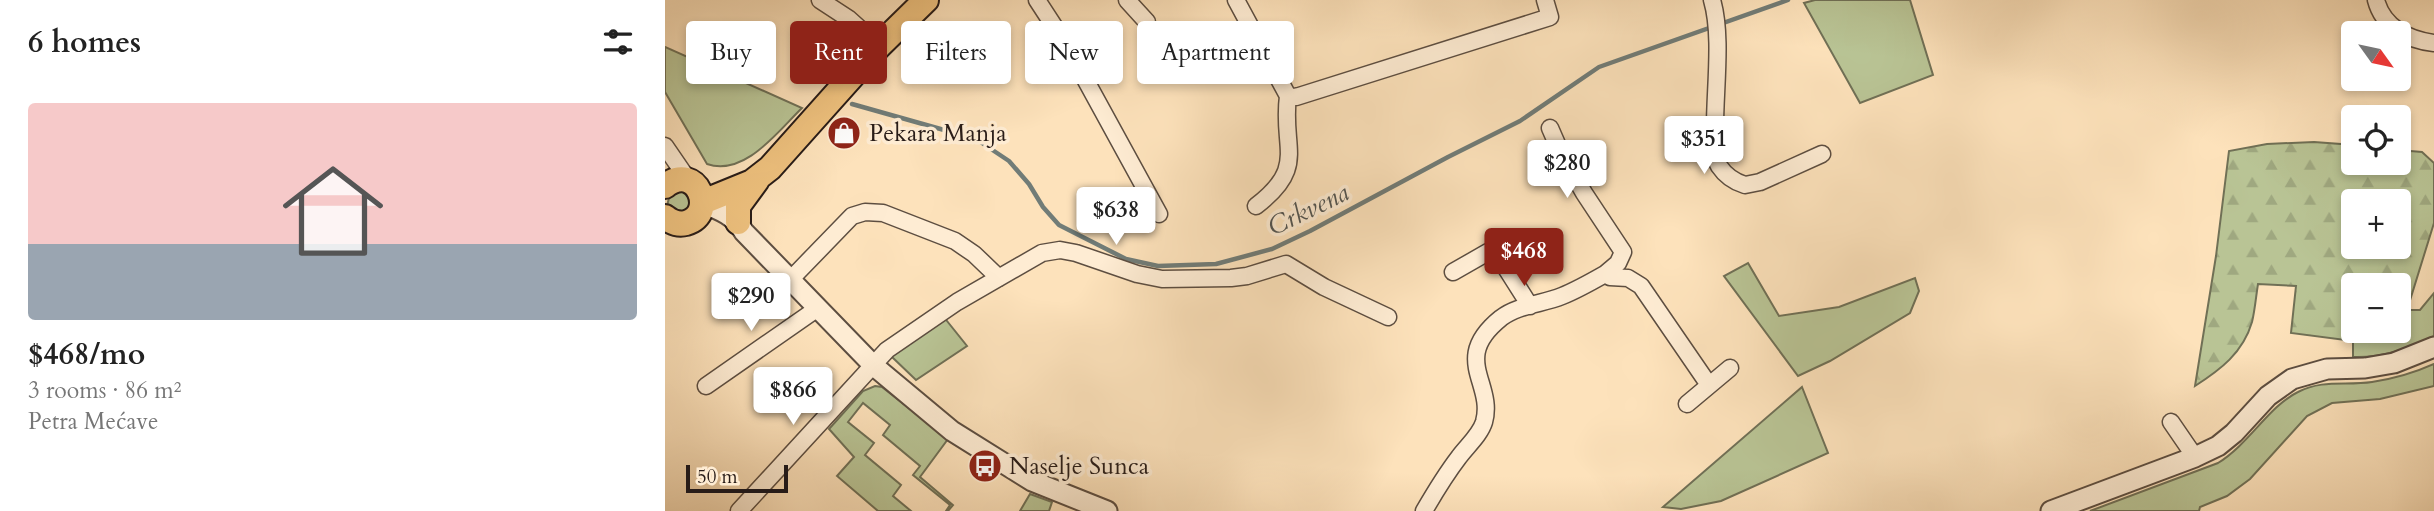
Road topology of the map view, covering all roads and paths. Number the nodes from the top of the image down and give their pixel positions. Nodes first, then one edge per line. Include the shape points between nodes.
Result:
1 (820, 0) edge
2 (926, 0) edge
3 (1037, 0) edge
4 (1127, 0) edge
5 (1236, 0) edge
6 (1545, 0) edge
7 (2376, 0) edge
8 (1714, 8) edge
9 (851, 21) edge
10 (1146, 21) edge
11 (887, 38) edge
12 (2434, 43) edge
13 (845, 84) edge
14 (1289, 96) junction
15 (1550, 128) dead end
16 (665, 146) edge
17 (782, 154) junction
18 (1822, 154) dead end
19 (760, 177) junction
20 (683, 205) edge
21 (1256, 206) dead end
22 (1159, 214) dead end
23 (741, 227) junction
24 (1453, 272) dead end
25 (1605, 274) junction
26 (999, 278) junction
27 (790, 280) junction
28 (1530, 306) junction
29 (818, 309) junction
30 (1388, 317) dead end
31 (2434, 347) edge
32 (874, 366) junction
33 (1730, 368) dead end
34 (1709, 385) junction
35 (706, 386) dead end
36 (1687, 404) dead end
37 (2171, 422) dead end
38 (2195, 457) junction
39 (739, 511) edge
40 (1107, 511) edge
41 (1424, 511) edge
42 (2051, 511) edge

1 - 9 street
2 - 11 main road
3 - 22 street
4 - 10 street
5 - 14 street
6 - 14 street via 1550,17 1303,97
7 - 12 street via 2391,25 2408,38
8 - 18 street via 1716,159 1724,172 1737,183 1752,184
13 - 17 main road
14 - 21 street via 1288,167 1280,186
15 - 25 street via 1584,193 1623,252
16 - 20 street
17 - 19 main road
17 - 20 main road via 750,172 716,183
19 - 20 main road
19 - 23 main road via 739,206
20 - 23 street via 709,221
23 - 27 street
24 - 28 street via 1488,252 1497,254
25 - 28 street
25 - 34 street via 1641,286
26 - 27 street via 955,241 890,215 865,212 852,216
26 - 30 street via 1042,253 1060,250 1162,279 1239,277 1286,264
26 - 32 street via 917,328
27 - 29 street
28 - 41 street via 1502,318 1481,343 1476,357 1484,421
29 - 32 street
29 - 35 street
31 - 38 street via 2394,363 2305,373 2268,396 2218,446
32 - 39 street
32 - 40 street via 952,431 997,461 1032,481
33 - 34 street
34 - 36 street
37 - 38 street
38 - 42 street

